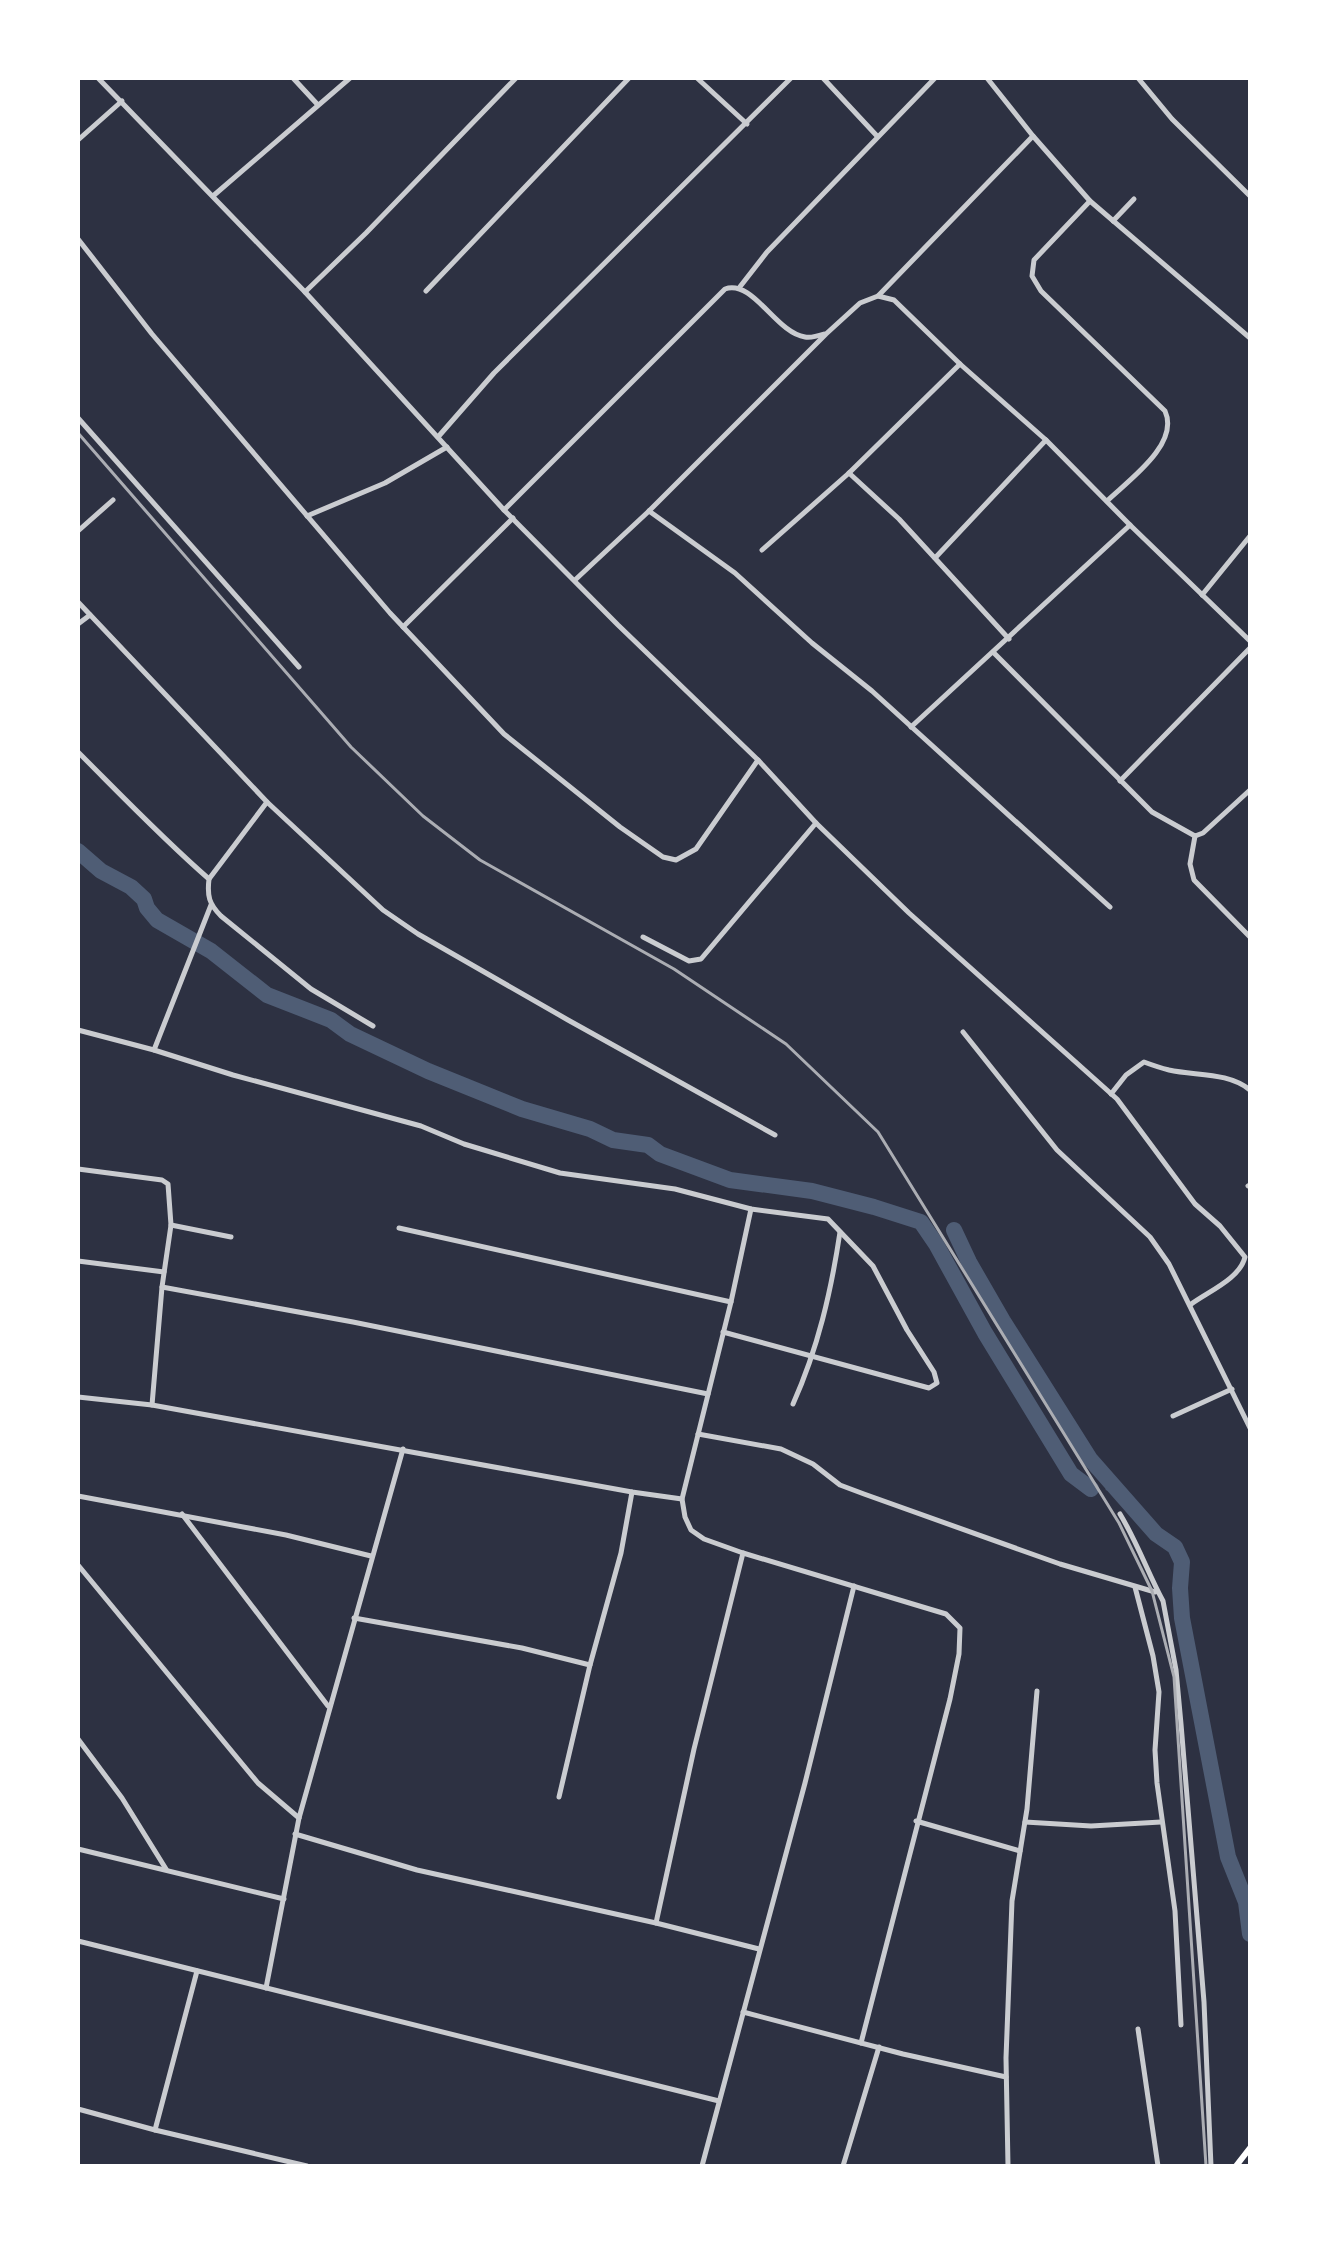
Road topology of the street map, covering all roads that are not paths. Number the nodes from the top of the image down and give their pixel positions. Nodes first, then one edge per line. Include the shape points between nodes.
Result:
1 (98, 78) edge
2 (293, 78) edge
3 (350, 78) edge
4 (516, 78) edge
5 (629, 78) edge
6 (697, 78) edge
7 (791, 78) edge
8 (823, 78) edge
9 (935, 78) edge
10 (987, 78) edge
11 (1138, 78) edge
12 (122, 101) junction
13 (318, 105) junction
14 (747, 124) junction
15 (877, 136) junction
16 (1033, 136) junction
17 (78, 140) edge
18 (213, 196) junction
19 (1250, 196) edge
20 (1134, 199) dead end
21 (1090, 201) junction
22 (1113, 221) junction
23 (78, 239) edge
24 (739, 288) junction
25 (426, 291) dead end
26 (305, 292) junction
27 (878, 296) junction
28 (826, 334) junction
29 (1250, 338) edge
30 (960, 364) junction
31 (78, 418) edge
32 (438, 437) junction
33 (1046, 440) junction
34 (447, 447) junction
35 (849, 473) junction
36 (113, 500) dead end
37 (1107, 501) junction
38 (504, 510) junction
39 (649, 511) junction
40 (307, 516) junction
41 (513, 518) junction
42 (1130, 525) junction
43 (78, 531) edge
44 (1250, 536) edge
45 (762, 550) dead end
46 (935, 558) junction
47 (575, 580) junction
48 (1202, 595) junction
49 (78, 602) edge
50 (90, 615) junction
51 (78, 624) edge
52 (403, 627) junction
53 (1009, 639) junction
54 (1250, 641) edge
55 (1250, 648) edge
56 (993, 652) junction
57 (299, 667) dead end
58 (911, 727) junction
59 (78, 752) edge
60 (758, 760) junction
61 (1120, 781) junction
62 (1250, 790) edge
63 (267, 802) junction
64 (816, 823) junction
65 (1195, 836) junction
66 (209, 879) junction
67 (211, 905) junction
68 (1110, 907) dead end
69 (643, 937) dead end
70 (1250, 937) edge
71 (373, 1026) dead end
72 (78, 1030) edge
73 (963, 1032) dead end
74 (154, 1050) junction
75 (1250, 1090) edge
76 (1111, 1094) junction
77 (775, 1135) dead end
78 (78, 1169) edge
79 (751, 1209) junction
80 (171, 1225) junction
81 (399, 1228) dead end
82 (841, 1231) junction
83 (231, 1237) dead end
84 (1245, 1257) junction
85 (78, 1261) edge
86 (1250, 1263) edge
87 (164, 1272) junction
88 (162, 1287) junction
89 (731, 1302) junction
90 (1190, 1305) junction
91 (723, 1332) junction
92 (813, 1357) junction
93 (1232, 1389) junction
94 (708, 1394) junction
95 (78, 1397) edge
96 (793, 1404) dead end
97 (152, 1405) junction
98 (1173, 1416) dead end
99 (1250, 1428) edge
100 (698, 1434) junction
101 (403, 1449) junction
102 (632, 1492) junction
103 (78, 1496) edge
104 (682, 1499) junction
105 (182, 1514) junction
106 (1120, 1514) dead end
107 (743, 1553) junction
108 (371, 1556) junction
109 (78, 1565) edge
110 (854, 1586) junction
111 (1135, 1586) junction
112 (1156, 1593) junction
113 (354, 1618) junction
114 (590, 1665) junction
115 (1037, 1691) dead end
116 (329, 1706) junction
117 (78, 1739) edge
118 (559, 1797) dead end
119 (299, 1818) junction
120 (916, 1821) junction
121 (1025, 1822) junction
122 (1161, 1822) junction
123 (295, 1834) junction
124 (78, 1849) edge
125 (1020, 1851) junction
126 (166, 1870) junction
127 (284, 1899) junction
128 (656, 1923) junction
129 (78, 1941) edge
130 (759, 1949) junction
131 (197, 1971) junction
132 (266, 1988) junction
133 (743, 2012) junction
134 (1181, 2025) dead end
135 (1138, 2029) dead end
136 (861, 2043) junction
137 (879, 2047) junction
138 (1006, 2077) junction
139 (719, 2101) junction
140 (78, 2109) edge
141 (155, 2130) junction
142 (1250, 2148) edge
143 (307, 2166) edge
144 (702, 2166) edge
145 (843, 2166) edge
146 (1008, 2166) edge
147 (1158, 2166) edge
148 (1211, 2166) edge
149 (1236, 2166) edge

1 - 12 street
2 - 13 street
3 - 13 street
4 - 26 street
5 - 25 street
6 - 14 street
7 - 14 street
8 - 15 street
9 - 15 street
10 - 16 street
11 - 19 street
12 - 17 street
12 - 18 street
13 - 18 street
14 - 32 street via 526,340
15 - 24 street
16 - 21 street
16 - 27 street
18 - 26 street
20 - 22 street
21 - 22 street
21 - 37 street via 1034,260 1032,276 1169,420 1165,442
22 - 29 street
23 - 40 street
24 - 28 street via 793,334
24 - 38 street via 725,289
26 - 32 street
27 - 28 street via 860,303
27 - 30 street via 894,300
28 - 39 street
30 - 33 street
30 - 35 street
31 - 57 street
32 - 34 street
33 - 37 street
33 - 46 street
34 - 38 street
34 - 40 street via 385,483
35 - 45 street
35 - 46 street
36 - 43 street
37 - 42 street
38 - 41 street
39 - 47 street
39 - 58 street via 735,573
40 - 52 street
41 - 47 street
41 - 52 street
42 - 48 street
42 - 53 street
44 - 48 street
46 - 53 street
47 - 60 street
48 - 54 street
49 - 50 street
50 - 51 street
50 - 63 street
52 - 60 street via 504,734 663,857 676,860 696,849
53 - 56 street
55 - 61 street
56 - 58 street
56 - 61 street
58 - 68 street
59 - 66 street
60 - 64 street
61 - 65 street via 1152,812
62 - 65 street
63 - 66 street
63 - 77 street via 383,910 418,934
64 - 69 street via 701,959 689,961
64 - 76 street
65 - 70 street via 1190,864 1194,880
66 - 67 street
67 - 71 street via 311,989
67 - 74 street
72 - 74 street
73 - 90 street via 1057,1150 1150,1237
74 - 79 street via 421,1126 560,1173 675,1189
75 - 76 street via 1222,1077 1144,1062
76 - 84 street via 1195,1204
78 - 80 street via 162,1180 169,1189
79 - 82 street via 828,1219
79 - 89 street
80 - 83 street
80 - 87 street
81 - 89 street
82 - 92 street
82 - 92 street via 873,1266 937,1383 929,1388
84 - 86 street
84 - 90 street via 1234,1275
85 - 87 street
87 - 88 street
88 - 94 street
88 - 97 street
89 - 91 street
90 - 93 street
91 - 92 street
91 - 94 street
92 - 96 street
93 - 98 street
93 - 99 street
94 - 100 street
95 - 97 street
97 - 101 street
100 - 104 street
100 - 111 street via 781,1449 840,1485
101 - 102 street
101 - 108 street
102 - 104 street
102 - 114 street
103 - 105 street
104 - 107 street via 691,1530
105 - 108 street
105 - 116 street
106 - 112 street
107 - 110 street
107 - 128 street
108 - 113 street
109 - 119 street via 258,1783
110 - 120 street via 946,1614 960,1628 950,1699
110 - 130 street
111 - 112 street
111 - 122 street via 1159,1692 1155,1750
112 - 148 street via 1163,1601 1176,1670 1204,2002
113 - 114 street
113 - 116 street
114 - 118 street
115 - 121 street
116 - 119 street
117 - 126 street
119 - 123 street
120 - 125 street
120 - 136 street
121 - 122 street
121 - 125 street
122 - 134 street via 1175,1911
123 - 127 street
123 - 128 street via 417,1870
124 - 126 street
125 - 138 street via 1011,1916
126 - 127 street
127 - 132 street
128 - 130 street
129 - 131 street
130 - 133 street
131 - 132 street
131 - 141 street
132 - 139 street
133 - 136 street
133 - 139 street
135 - 147 street
136 - 137 street
137 - 138 street
137 - 145 street
138 - 146 street
139 - 144 street
140 - 141 street
141 - 143 street
142 - 149 main road

